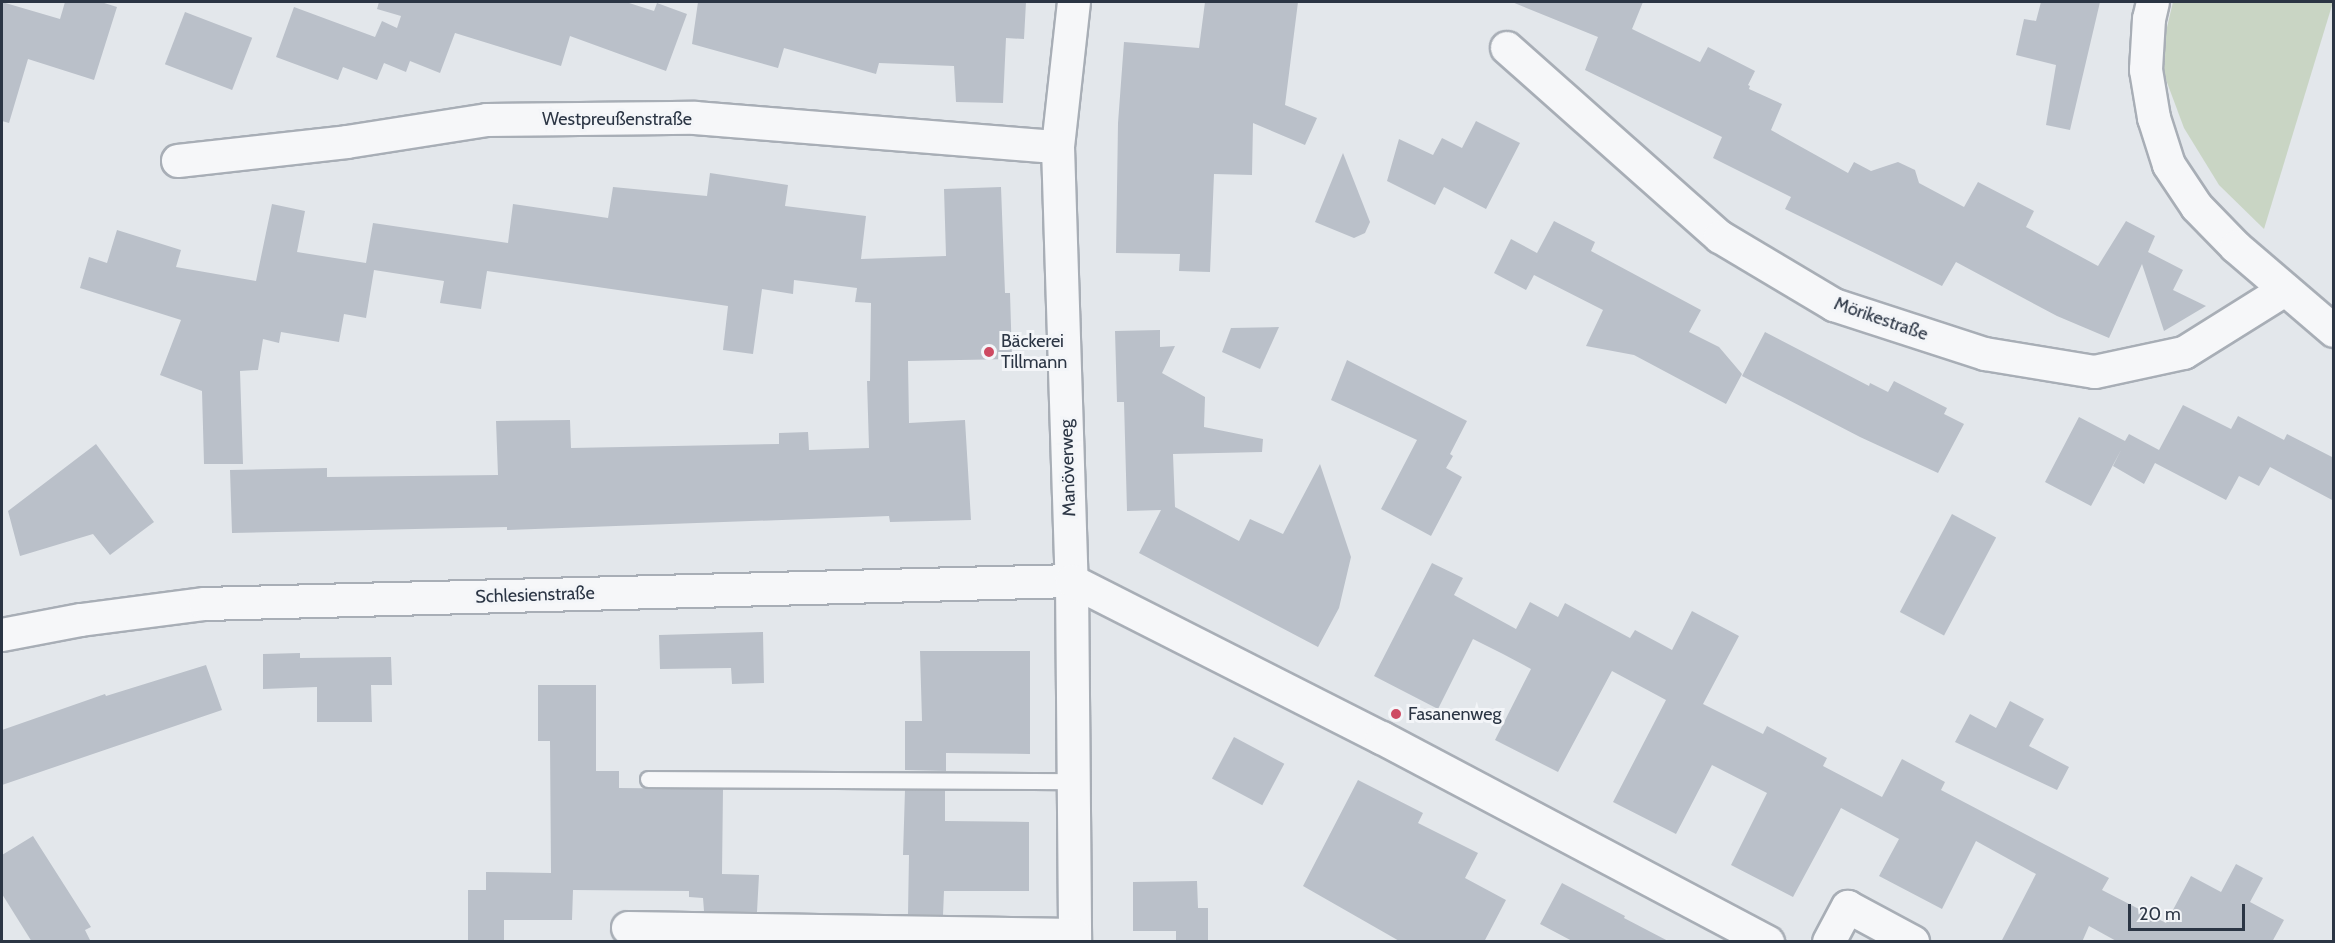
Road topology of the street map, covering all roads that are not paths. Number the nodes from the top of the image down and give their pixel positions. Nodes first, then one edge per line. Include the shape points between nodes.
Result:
1 (1074, 2) edge
2 (2153, 2) edge
3 (1507, 48) dead end
4 (1058, 147) junction
5 (178, 161) dead end
6 (2284, 290) junction
7 (2334, 331) edge
8 (1072, 580) junction
9 (2, 635) edge
10 (648, 779) dead end
11 (1073, 781) junction
12 (628, 928) dead end
13 (1075, 938) edge
14 (1768, 942) edge
15 (1829, 942) edge
16 (1913, 942) edge

1 - 4 street, Manöverweg
2 - 6 street via 2146,70 2154,118 2169,165 2197,207
3 - 6 street, Mörikestraße via 1720,237 1834,305 1985,354 2095,372 2184,353
4 - 5 street, Westpreußenstraße via 695,118 487,120 347,142
4 - 8 street, Manöverweg
6 - 7 street
8 - 9 street, Schlesienstraße via 206,604
8 - 11 street, Manöverweg
8 - 14 street
10 - 11 lane
11 - 13 street, Manöverweg
12 - 13 street, Manöverweg
15 - 16 street via 1848,907

